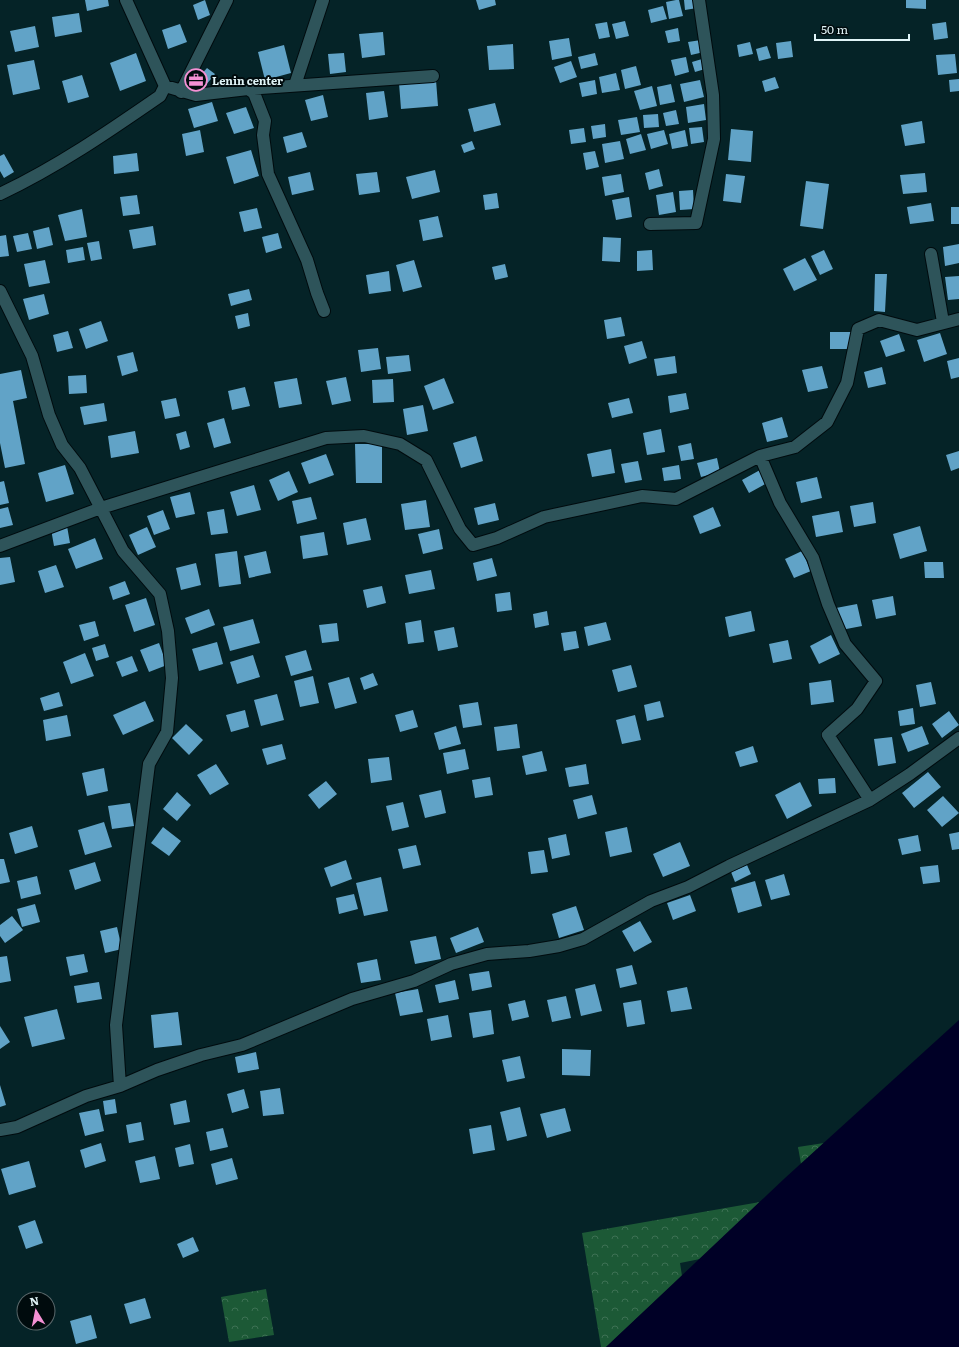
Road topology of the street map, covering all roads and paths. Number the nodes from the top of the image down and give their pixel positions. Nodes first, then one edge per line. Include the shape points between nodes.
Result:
1 (126, 0) edge
2 (227, 0) edge
3 (323, 0) edge
4 (700, 0) edge
5 (434, 76) dead end
6 (295, 85) junction
7 (165, 86) junction
8 (248, 89) junction
9 (181, 92) junction
10 (0, 194) edge
11 (650, 224) dead end
12 (931, 254) dead end
13 (0, 291) edge
14 (324, 311) dead end
15 (958, 321) edge
16 (944, 322) junction
17 (760, 456) junction
18 (101, 508) junction
19 (0, 546) edge
20 (959, 738) edge
21 (870, 800) junction
22 (120, 1086) junction
23 (0, 1130) edge

1 - 7 street
2 - 9 street
3 - 6 street
4 - 11 street via 713,95 714,139 696,222
5 - 6 street
6 - 8 street
7 - 9 street
7 - 10 street via 160,96 90,144 32,179
8 - 9 street via 196,96
8 - 14 street via 254,93 265,121 263,135 268,174 307,260
12 - 16 street
13 - 18 street via 32,356 62,445 80,468
15 - 16 street
16 - 17 street via 917,330 879,320 858,329 847,383 828,422 795,447
17 - 18 street via 676,499 642,496 544,516 497,538 474,545 460,529 426,460 400,444 364,436 326,438
17 - 21 street via 780,504 813,558 828,604 846,644 876,681 857,709 828,735
18 - 19 street
18 - 22 street via 123,551 160,594 168,631 172,678 167,732 148,764 116,1025
20 - 21 street
21 - 22 street via 688,887 651,901 584,939 530,951 487,954 451,964 414,981 352,999 242,1045 201,1055
22 - 23 street via 86,1096 17,1127

